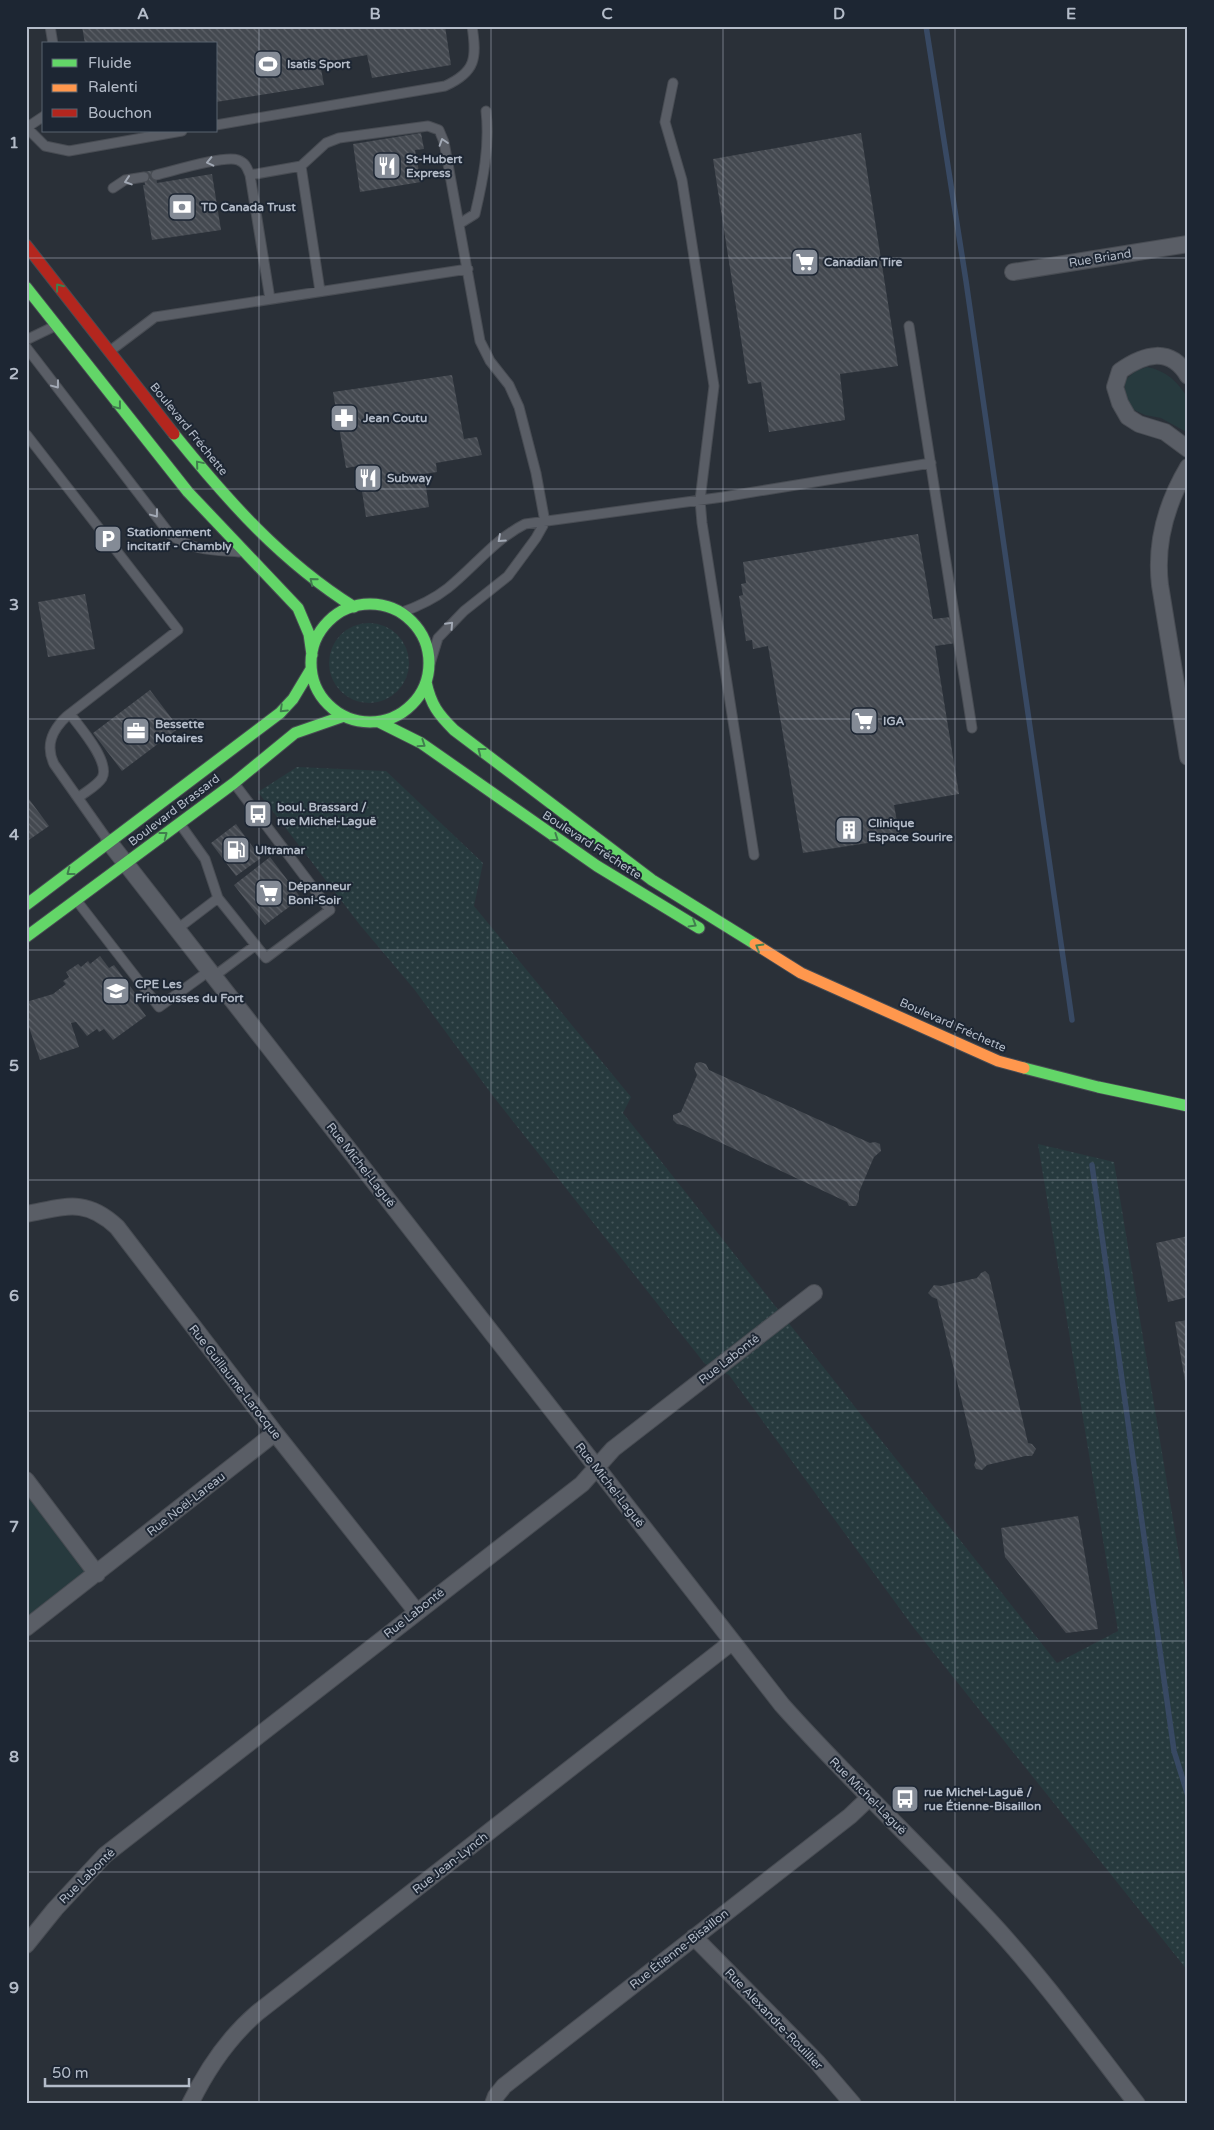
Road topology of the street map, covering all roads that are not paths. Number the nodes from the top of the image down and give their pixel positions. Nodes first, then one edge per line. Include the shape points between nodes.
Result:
1 (50, 26) edge
2 (472, 26) edge
3 (53, 42) edge
4 (672, 83) dead end
5 (486, 111) dead end
6 (42, 117) edge
7 (218, 126) edge
8 (26, 128) edge
9 (176, 132) edge
10 (301, 166) junction
11 (156, 175) dead end
12 (250, 175) junction
13 (144, 177) dead end
14 (113, 188) dead end
15 (460, 224) junction
16 (1188, 244) edge
17 (26, 245) edge
18 (468, 269) junction
19 (1013, 272) dead end
20 (26, 287) edge
21 (320, 291) junction
22 (270, 299) junction
23 (56, 326) junction
24 (909, 326) dead end
25 (26, 340) edge
26 (26, 347) edge
27 (109, 352) junction
28 (1188, 376) edge
29 (26, 434) edge
30 (1188, 449) edge
31 (932, 463) junction
32 (1188, 467) edge
33 (700, 500) junction
34 (544, 522) junction
35 (244, 552) junction
36 (354, 607) junction
37 (400, 613) junction
38 (312, 654) junction
39 (429, 668) junction
40 (311, 669) junction
41 (426, 682) junction
42 (70, 714) junction
43 (344, 716) junction
44 (379, 722) junction
45 (972, 728) dead end
46 (1188, 757) edge
47 (234, 783) junction
48 (78, 798) junction
49 (179, 824) junction
50 (109, 842) junction
51 (754, 855) dead end
52 (125, 864) junction
53 (218, 898) junction
54 (77, 901) junction
55 (26, 905) edge
56 (176, 930) junction
57 (707, 932) dead end
58 (26, 937) edge
59 (256, 946) junction
60 (755, 958) dead end
61 (801, 973) junction
62 (211, 974) junction
63 (1188, 1106) edge
64 (26, 1214) edge
65 (814, 1293) dead end
66 (275, 1434) junction
67 (596, 1467) junction
68 (26, 1480) edge
69 (97, 1574) junction
70 (416, 1611) junction
71 (26, 1628) edge
72 (732, 1642) junction
73 (868, 1798) junction
74 (694, 1937) junction
75 (26, 1945) edge
76 (190, 2104) edge
77 (494, 2104) edge
78 (852, 2104) edge
79 (1136, 2104) edge

1 - 3 lane
2 - 7 lane via 476,50 474,61 462,78 445,86
4 - 33 lane via 664,122 682,180 714,386
5 - 15 lane via 489,131 484,177 474,214
6 - 8 lane
8 - 9 lane via 45,146 69,151
10 - 12 lane
15 -> 10 lane via 439,130 428,126 339,138 326,143
10 - 21 lane
12 -> 11 lane via 246,164 237,159
12 - 22 lane
13 -> 14 lane via 125,180
15 - 18 lane
16 - 19 street, Rue Briand
27 -> 17 main road, Boulevard Fréchette
18 - 21 lane
18 - 34 lane via 480,341 486,356 509,385 519,406 536,473
20 - 23 main road
21 - 22 lane
22 - 27 lane via 156,317
23 - 25 lane
23 -> 35 main road via 167,466
24 - 31 lane
26 -> 35 lane via 169,533 193,548
36 -> 27 main road, Boulevard Fréchette via 313,581 252,523 180,442
28 - 30 street via 1168,356 1151,356 1134,360 1120,371 1115,387 1128,417 1165,432
29 - 42 lane via 178,630
31 - 33 lane
31 - 45 lane
32 - 46 street via 1166,514 1158,559
33 - 34 lane
33 - 51 lane
34 -> 37 lane via 525,524 509,532 447,588
39 -> 34 lane via 438,638 464,611 508,576
35 - 38 main road via 298,608 309,634
36 - 37 main road via 386,606
36 - 38 main road via 325,625 314,642
37 - 39 main road via 424,640
38 - 40 main road
39 - 41 main road
40 - 43 main road via 320,695
40 -> 50 main road, Boulevard Brassard via 293,699 280,713
41 - 44 main road via 411,706 399,715
61 -> 41 main road, Boulevard Fréchette via 652,880 519,781 440,716 430,701
42 - 48 lane via 58,724 50,738 50,751 54,764
42 - 48 lane via 97,751 104,770 100,780
43 - 44 main road
43 - 47 main road, Boulevard Brassard via 295,733
44 -> 57 main road, Boulevard Fréchette via 421,742 597,866
47 - 49 main road, Boulevard Brassard
47 - 59 lane via 330,910 266,958
48 - 50 lane
52 -> 49 main road, Boulevard Brassard
49 - 53 lane via 205,859
50 - 52 street, Rue Michel-Laguë
50 -> 55 main road, Boulevard Brassard
52 - 54 main road, Boulevard Brassard
52 - 56 street, Rue Michel-Laguë
53 - 56 lane
53 - 59 lane
54 - 58 main road, Boulevard Brassard
54 - 62 lane via 159,1007
56 - 62 street, Rue Michel-Laguë
59 - 62 lane
60 - 61 main road, Boulevard Fréchette
61 - 63 main road, Boulevard Fréchette via 998,1061
62 - 67 street, Rue Michel-Laguë
64 - 66 street, Rue Guillaume-Larocque via 77,1206 96,1211 109,1220
65 - 67 street, Rue Labonté via 613,1450
66 - 69 street, Rue Noël-Lareau
66 - 70 street, Rue Guillaume-Larocque
67 - 70 street, Rue Labonté via 582,1484
67 - 72 street, Rue Michel-Laguë
68 - 69 street
69 - 71 street, Rue Noël-Lareau
70 - 75 street, Rue Labonté via 105,1855
72 - 73 street, Rue Michel-Laguë via 789,1712
72 - 76 street, Rue Jean-Lynch via 257,2013 214,2061
73 - 74 street, Rue Étienne-Bisaillon via 850,1816
73 - 79 street, Rue Michel-Laguë via 944,1873 1029,1965
74 - 77 street, Rue Étienne-Bisaillon via 504,2086
74 - 78 street, Rue Alexandre-Rouillier via 816,2062

